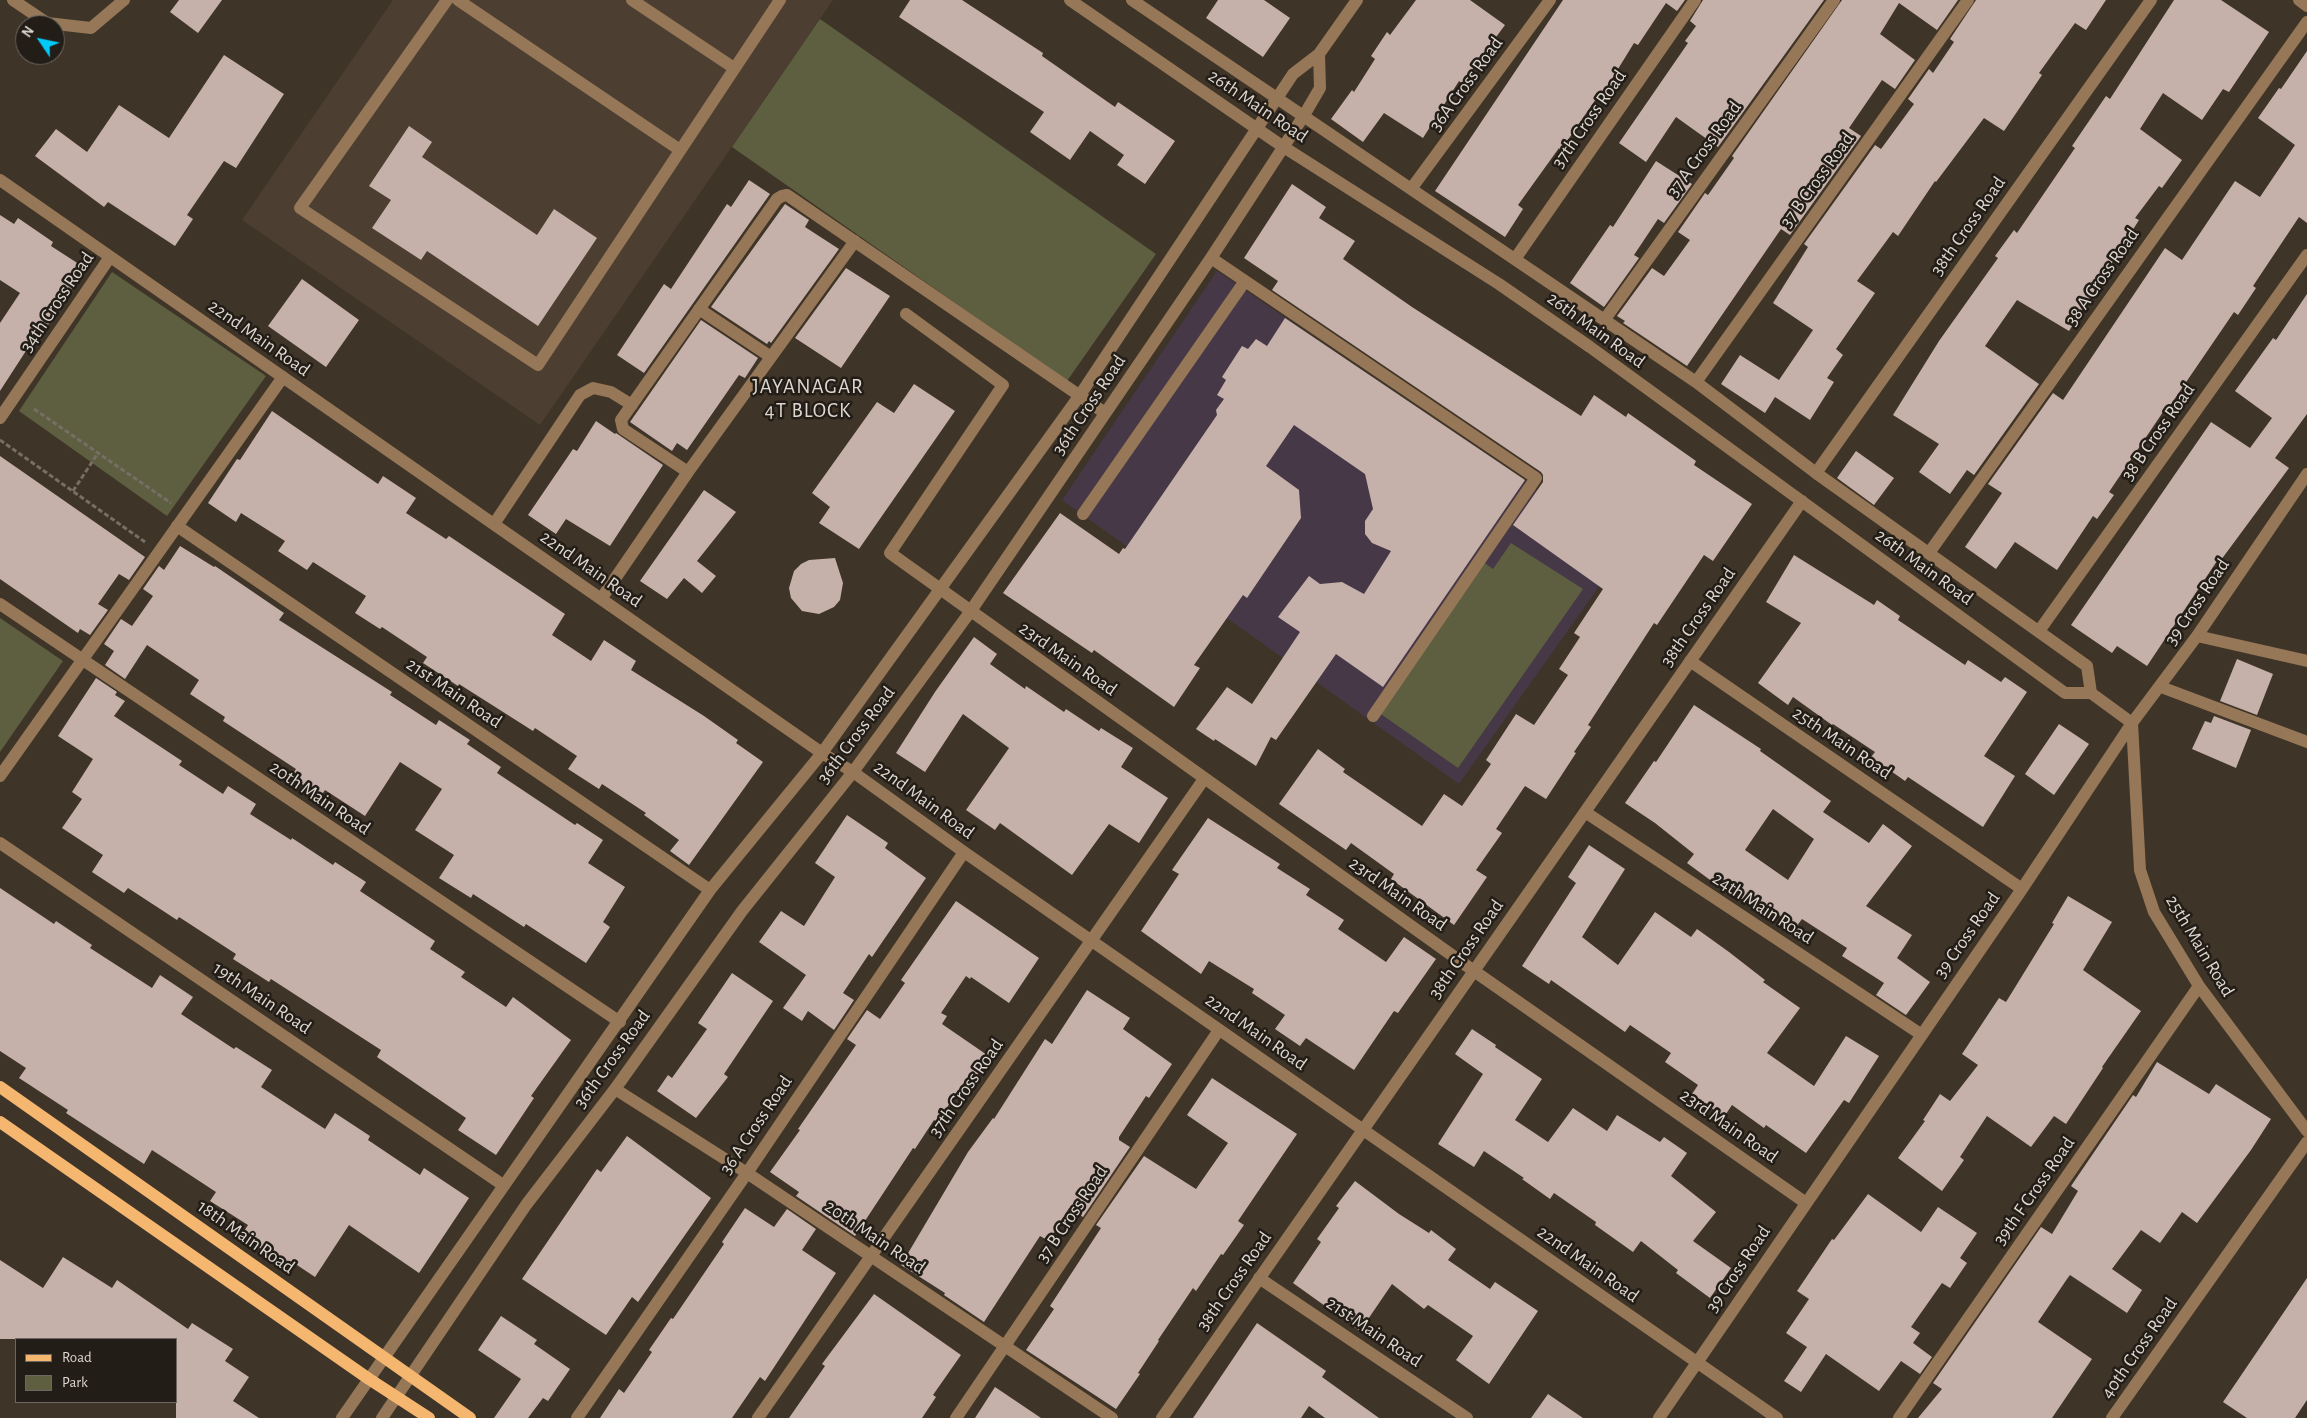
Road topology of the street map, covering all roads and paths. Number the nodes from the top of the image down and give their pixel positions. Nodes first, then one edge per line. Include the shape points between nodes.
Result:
1 (13, 0) edge
2 (124, 0) edge
3 (447, 0) edge
4 (458, 0) edge
5 (632, 0) edge
6 (780, 0) edge
7 (1070, 0) edge
8 (1132, 0) edge
9 (1357, 0) edge
10 (1550, 0) edge
11 (1695, 0) edge
12 (1834, 0) edge
13 (1968, 0) edge
14 (2150, 0) edge
15 (2299, 0) edge
16 (2307, 6) edge
17 (2307, 22) edge
18 (1320, 54) junction
19 (734, 68) junction
20 (1277, 99) junction
21 (1302, 116) junction
22 (1258, 127) junction
23 (1282, 146) junction
24 (680, 150) junction
25 (0, 180) edge
26 (1411, 189) junction
27 (855, 241) junction
28 (2307, 255) edge
29 (110, 257) junction
30 (1211, 258) junction
31 (1514, 259) junction
32 (1245, 281) junction
33 (699, 309) junction
34 (906, 314) dead end
35 (1605, 319) junction
36 (771, 357) junction
37 (283, 377) junction
38 (1696, 382) junction
39 (0, 395) edge
40 (1080, 395) junction
41 (11, 402) junction
42 (632, 405) junction
43 (34, 409) dead end
44 (1106, 413) junction
45 (0, 418) edge
46 (0, 440) edge
47 (98, 453) junction
48 (688, 472) junction
49 (1816, 473) junction
50 (2307, 474) edge
51 (72, 491) junction
52 (1802, 501) junction
53 (171, 503) dead end
54 (1083, 514) dead end
55 (494, 524) junction
56 (177, 526) junction
57 (159, 552) junction
58 (1928, 553) junction
59 (940, 591) junction
60 (601, 599) junction
61 (0, 604) edge
62 (970, 612) junction
63 (2039, 632) junction
64 (2196, 636) junction
65 (82, 660) junction
66 (1690, 661) junction
67 (2307, 661) edge
68 (2161, 687) junction
69 (2092, 693) junction
70 (1373, 716) dead end
71 (2132, 723) junction
72 (2307, 742) edge
73 (822, 753) junction
74 (853, 772) junction
75 (0, 776) edge
76 (1204, 779) junction
77 (1585, 812) junction
78 (0, 843) edge
79 (964, 852) junction
80 (2022, 889) junction
81 (710, 890) junction
82 (1091, 941) junction
83 (1474, 971) junction
84 (2199, 986) junction
85 (620, 1022) junction
86 (1219, 1030) junction
87 (1922, 1035) junction
88 (0, 1087) edge
89 (615, 1089) junction
90 (0, 1122) edge
91 (1363, 1130) junction
92 (2307, 1131) edge
93 (2307, 1142) edge
94 (747, 1173) junction
95 (503, 1185) junction
96 (1806, 1203) junction
97 (872, 1257) junction
98 (1259, 1278) junction
99 (1005, 1346) junction
100 (384, 1356) junction
101 (1697, 1362) junction
102 (411, 1376) junction
103 (369, 1379) junction
104 (397, 1397) junction
105 (342, 1418) edge
106 (382, 1418) edge
107 (429, 1418) edge
108 (470, 1418) edge
109 (577, 1418) edge
110 (758, 1418) edge
111 (956, 1418) edge
112 (1112, 1418) edge
113 (1162, 1418) edge
114 (1467, 1418) edge
115 (1659, 1418) edge
116 (1777, 1418) edge
117 (1899, 1418) edge
118 (2112, 1418) edge

1 - 2 street via 47,23 92,28
3 - 24 street via 300,208 538,366
4 - 24 street
5 - 19 street
6 - 19 street
7 - 22 street, 26th Main Road
8 - 20 street, 26th Main Road
9 - 18 street, 36th Cross Road
10 - 26 street, 36A Cross Road
11 - 31 street, 37th Cross Road
12 - 35 street, 37 A Cross Road
13 - 38 street, 37 B Cross Road
14 - 49 street, 38th Cross Road
15 - 16 street
17 - 58 street, 38 A Cross Road
18 - 20 street, 36th Cross Road via 1293,74
18 - 21 street, 36th Cross Road via 1320,88
19 - 24 street
20 - 21 street, 26th Main Road
20 - 22 street, 36th Cross Road
21 - 23 street, 36th Cross Road
21 - 26 street, 26th Main Road
22 - 23 street, 26th Main Road
22 - 40 street, 36th Cross Road
23 - 30 street, 36th Cross Road
23 - 52 street, 26th Main Road via 1499,284
25 - 29 street, 22nd Main Road
26 - 31 street, 26th Main Road
27 - 33 street via 787,195 782,196
27 - 36 street
27 - 40 street
28 - 63 street, 38 B Cross Road
29 - 37 street, 22nd Main Road
29 - 41 street, 34th Cross Road
30 - 32 street
30 - 44 street, 36th Cross Road
31 - 35 street, 26th Main Road
32 - 54 street
32 - 70 street via 1536,478
33 - 36 street
33 - 42 street
34 - 59 street, 23rd Main Road via 1003,385 890,553
35 - 38 street, 26th Main Road
36 - 48 street
37 - 55 street, 22nd Main Road
37 - 56 street
38 - 49 street, 26th Main Road
39 - 41 street
40 - 44 street
40 - 59 street, 36th Cross Road
41 - 45 street, 34th Cross Road
42 - 48 street via 621,420 623,429
42 - 55 street via 611,392 593,388 580,395
43 - 47 path
44 - 62 street, 36th Cross Road
46 - 51 path
47 - 51 path
47 - 53 path
48 - 60 street
49 - 58 street, 26th Main Road
50 - 64 street, 39 Cross Road
51 - 57 path
52 - 66 street, 38th Cross Road
52 - 69 street, 26th Main Road via 2066,693
55 - 60 street, 22nd Main Road
56 - 57 street
56 - 81 street, 21st Main Road
57 - 65 street
58 - 63 street, 26th Main Road
59 - 62 street, 23rd Main Road
59 - 73 street, 36th Cross Road
60 - 73 street, 22nd Main Road
61 - 65 street, 20th Main Road
62 - 74 street, 36th Cross Road
62 - 76 street, 23rd Main Road
63 - 69 street, 26th Main Road via 2087,666
64 - 67 street
64 - 68 street, 39 Cross Road
65 - 75 street
65 - 85 street, 20th Main Road
66 - 77 street, 38th Cross Road
66 - 80 street, 25th Main Road
68 - 71 street, 39 Cross Road
68 - 72 street
69 - 71 street
71 - 80 street, 39 Cross Road
71 - 84 street, 25th Main Road via 2140,870 2154,912
73 - 74 street, 22nd Main Road
73 - 81 street, 36th Cross Road
74 - 79 street, 22nd Main Road
74 - 89 street, 36th Cross Road via 742,911
76 - 82 street, 37th Cross Road
76 - 83 street, 23rd Main Road
77 - 83 street, 38th Cross Road
77 - 87 street, 24th Main Road
78 - 95 street, 19th Main Road
79 - 82 street, 22nd Main Road
79 - 94 street, 36 A Cross Road
80 - 87 street, 39 Cross Road
81 - 85 street, 36th Cross Road
82 - 86 street, 22nd Main Road
82 - 97 street, 37th Cross Road
83 - 91 street, 38th Cross Road
83 - 96 street, 23rd Main Road
84 - 92 street, 25th Main Road
84 - 117 street, 39th F Cross Road
85 - 95 street, 36th Cross Road
86 - 91 street, 22nd Main Road
86 - 99 street, 37 B Cross Road
87 - 96 street, 39 Cross Road
88 - 100 main road, 18th Main Road
89 - 94 street, 20th Main Road
89 - 102 street, 36th Cross Road via 526,1204
90 - 103 main road
91 - 98 street, 38th Cross Road
91 - 101 street, 22nd Main Road
93 - 118 street, 40th Cross Road
94 - 97 street, 20th Main Road
94 - 109 street, 36 A Cross Road
95 - 100 street, 36th Cross Road
96 - 101 street, 39 Cross Road
97 - 99 street, 20th Main Road
97 - 110 street, 37th Cross Road
98 - 113 street, 38th Cross Road
98 - 114 street, 21st Main Road
99 - 111 street, 37 B Cross Road
99 - 112 street, 20th Main Road
100 - 102 main road, 18th Main Road
100 - 103 street, 36th Cross Road
101 - 115 street, 39 Cross Road
101 - 116 street, 22nd Main Road
102 - 104 street, 36th Cross Road
102 - 108 main road, 18th Main Road
103 - 104 main road
103 - 105 street, 36th Cross Road
104 - 106 street, 36th Cross Road
104 - 107 main road

